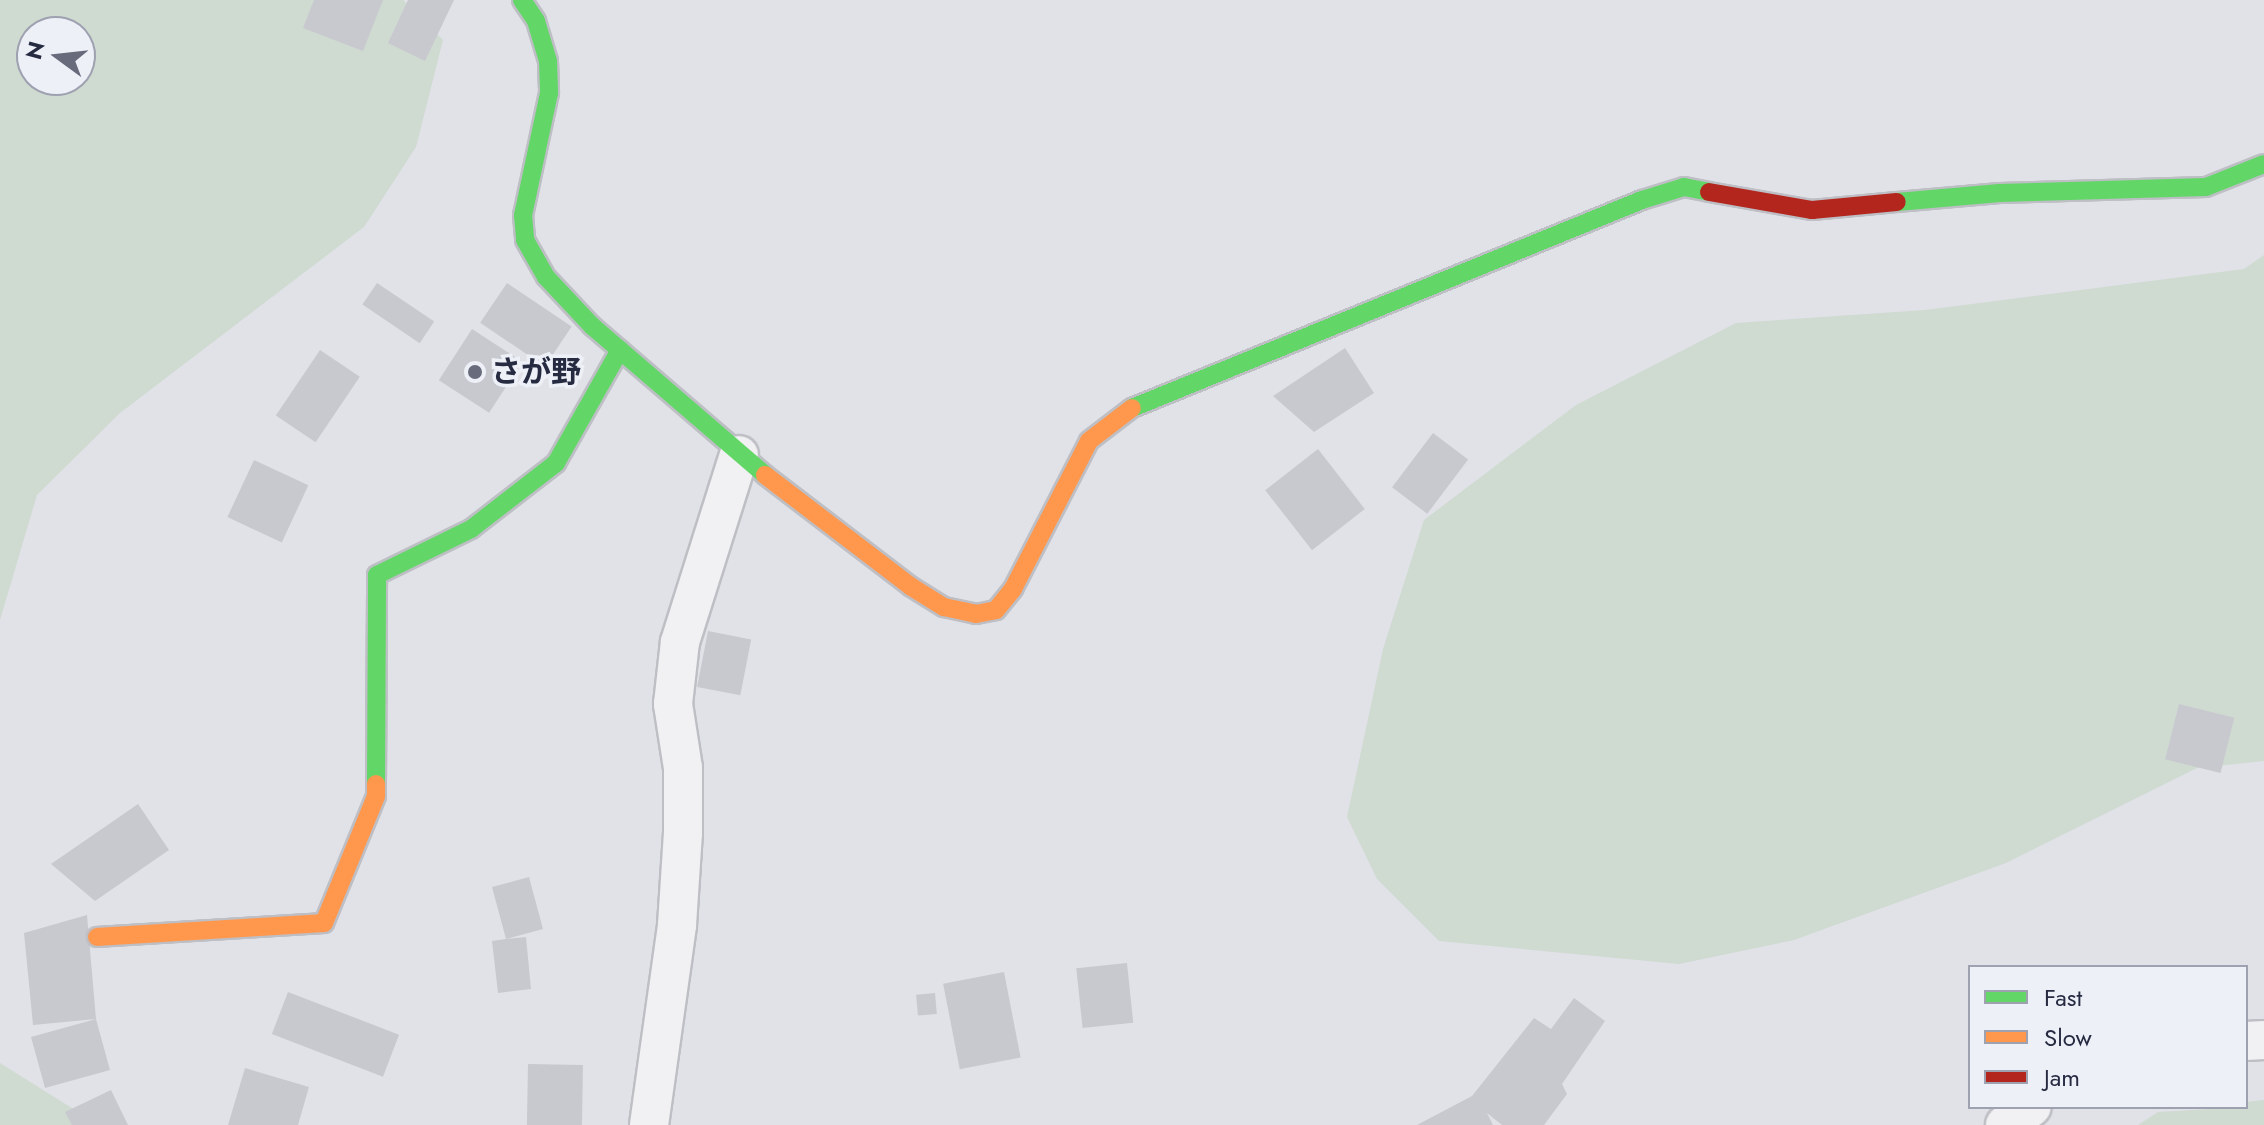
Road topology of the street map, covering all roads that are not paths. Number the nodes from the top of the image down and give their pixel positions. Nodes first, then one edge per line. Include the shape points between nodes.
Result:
1 (522, 0) edge
2 (2264, 164) edge
3 (620, 350) junction
4 (739, 455) junction
5 (97, 937) dead end
6 (2029, 1109) edge
7 (649, 1125) edge
8 (2005, 1125) edge

1 - 3 street via 540,34 549,93 523,215 525,240 546,277
2 - 4 street via 2206,187 2000,193 1812,210 1684,187 1642,200 1495,264 1142,400 1089,441 1013,589 996,610 976,614 944,607 910,586
3 - 4 street
3 - 5 street via 556,463 471,529 377,575 376,796 324,923
4 - 7 street via 680,642 673,704 683,768 683,833 677,925
6 - 8 street

